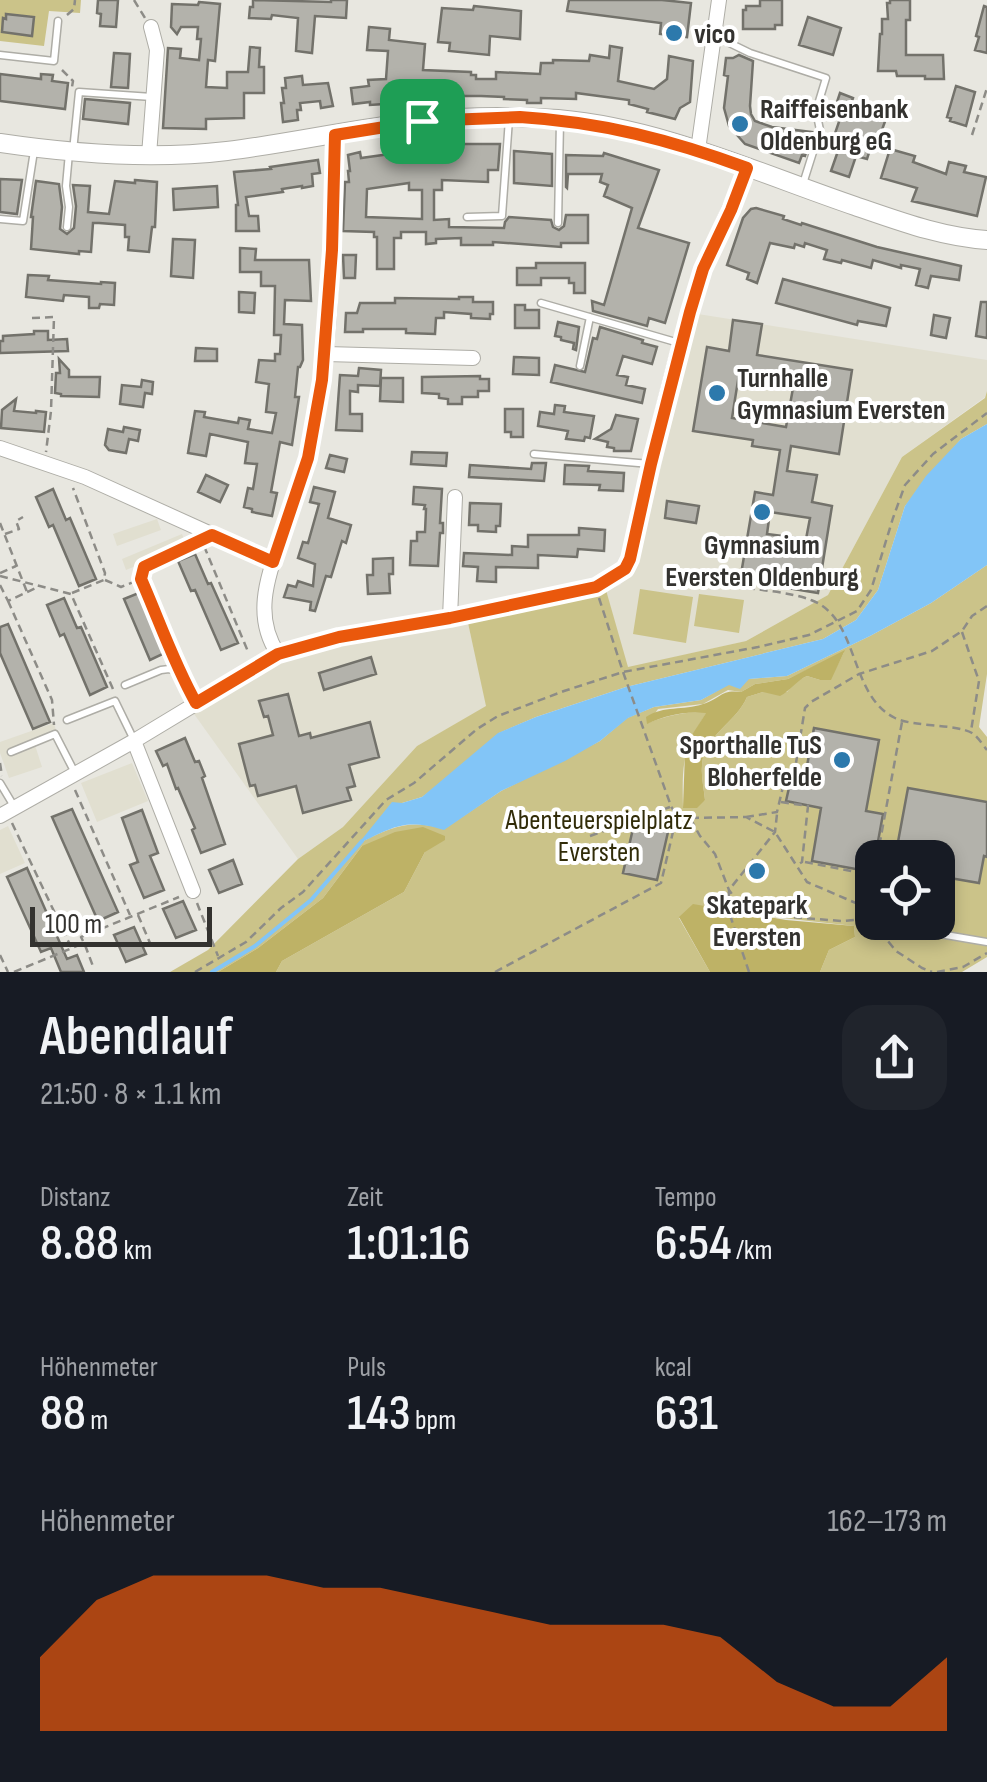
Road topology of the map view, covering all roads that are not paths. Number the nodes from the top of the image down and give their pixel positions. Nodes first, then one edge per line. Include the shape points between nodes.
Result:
1 (719, 0) edge
2 (58, 21) road end
3 (151, 27) road end
4 (715, 36) junction
5 (0, 55) edge
6 (154, 98) junction
7 (510, 118) junction
8 (560, 120) junction
9 (335, 135) junction
10 (0, 143) edge
11 (34, 148) junction
12 (698, 150) junction
13 (71, 152) junction
14 (150, 155) junction
15 (747, 168) junction
16 (801, 188) junction
17 (467, 217) dead end
18 (0, 219) edge
19 (558, 222) dead end
20 (66, 228) dead end
21 (987, 240) edge
22 (542, 303) dead end
23 (590, 317) junction
24 (680, 344) junction
25 (326, 354) junction
26 (473, 358) dead end
27 (580, 366) dead end
28 (0, 448) edge
29 (534, 454) dead end
30 (651, 464) junction
31 (455, 497) dead end
32 (273, 562) junction
33 (450, 618) junction
34 (278, 654) junction
35 (125, 684) dead end
36 (196, 703) junction
37 (67, 720) dead end
38 (134, 742) junction
39 (11, 752) dead end
40 (72, 776) junction
41 (0, 783) edge
42 (7, 812) edge
43 (192, 891) road end
44 (955, 937) edge
45 (987, 942) edge

1 - 4 street
2 - 5 lane via 54,61
3 - 6 street via 157,50
4 - 12 street
4 - 16 lane via 826,78 816,112 820,130
6 - 13 lane via 79,92
6 - 14 street
7 - 8 street
7 - 9 street via 422,121
7 - 17 lane via 502,216
8 - 12 street
8 - 19 lane
9 - 14 street
9 - 25 street
10 - 11 street
11 - 13 street
11 - 18 lane via 23,221
12 - 15 street
13 - 14 street
13 - 20 lane
15 - 16 street
15 - 24 street via 703,269
16 - 21 street via 944,235
22 - 23 lane
23 - 24 lane
23 - 27 lane
24 - 30 street
25 - 26 street
25 - 32 street via 308,458
28 - 32 street
29 - 30 lane
30 - 33 street via 625,569 596,587
31 - 33 street
32 - 34 street via 262,614
33 - 34 street
34 - 36 street
35 - 36 lane via 169,668 178,671
36 - 38 street
37 - 38 lane via 115,701
38 - 40 street
38 - 43 street
39 - 40 lane via 56,734
40 - 42 street
41 - 42 lane
44 - 45 lane

